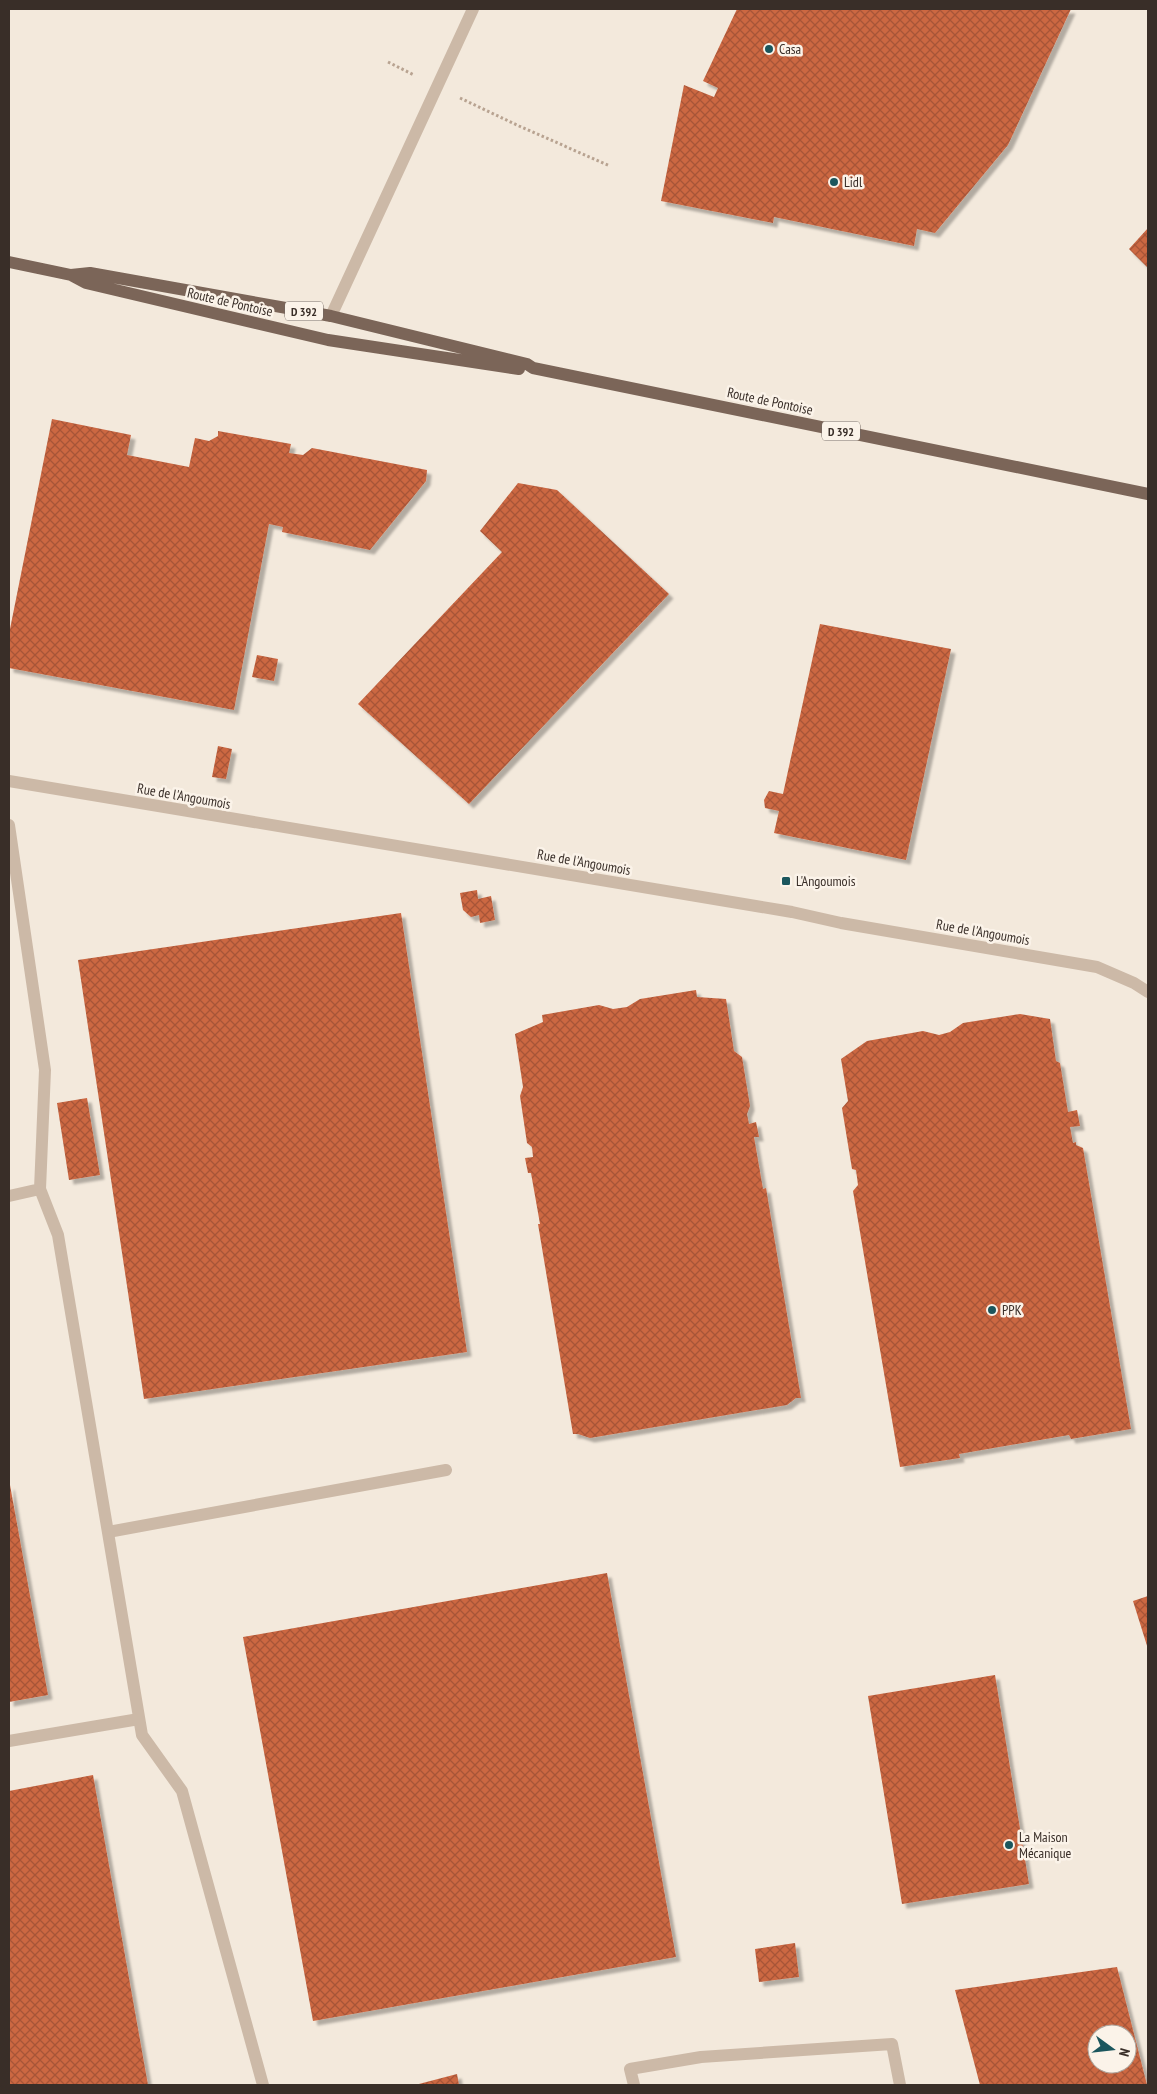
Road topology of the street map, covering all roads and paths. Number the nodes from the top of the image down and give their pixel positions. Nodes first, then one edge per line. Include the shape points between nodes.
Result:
1 (474, 9) edge
2 (388, 62) dead end
3 (437, 87) junction
4 (610, 166) dead end
5 (9, 262) edge
6 (71, 275) junction
7 (331, 316) junction
8 (533, 368) junction
9 (1148, 494) edge
10 (9, 781) edge
11 (9, 825) edge
12 (1148, 992) edge
13 (40, 1189) junction
14 (9, 1196) edge
15 (446, 1470) dead end
16 (108, 1532) junction
17 (139, 1719) junction
18 (9, 1741) edge
19 (263, 2085) edge
20 (634, 2085) edge
21 (900, 2085) edge

1 - 3 street
2 - 3 path
3 - 4 path
3 - 7 street
5 - 6 main road, Route de Pontoise / D 392
6 - 7 main road, Route de Pontoise / D 392 via 90,273
6 - 8 main road, Route de Pontoise / D 392 via 86,283 328,340 525,370
7 - 8 main road, Route de Pontoise / D 392
8 - 9 main road, Route de Pontoise / D 392
10 - 12 street, Rue de l'Angoumois via 792,912 841,924 1097,967
11 - 13 street via 45,1070
13 - 14 street
13 - 16 street via 58,1235
15 - 16 street
16 - 17 street
17 - 18 street
17 - 19 street via 142,1735 182,1791
20 - 21 street via 630,2069 701,2058 892,2044

